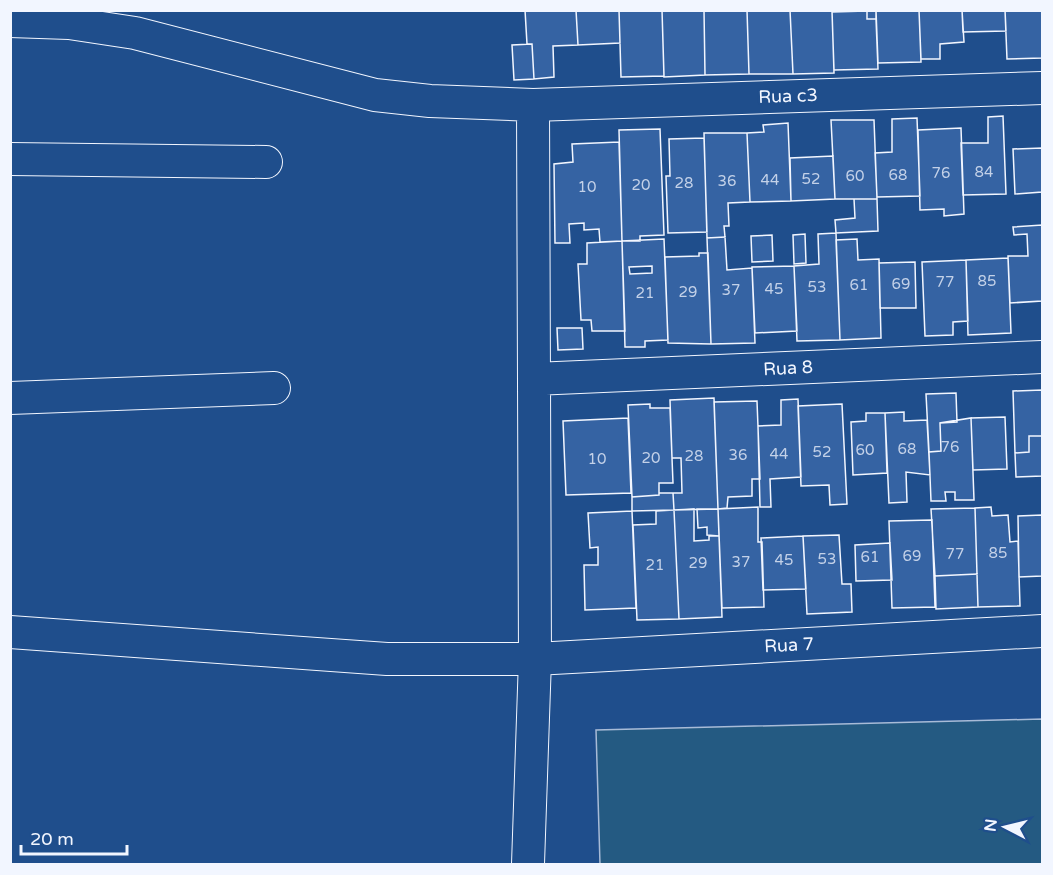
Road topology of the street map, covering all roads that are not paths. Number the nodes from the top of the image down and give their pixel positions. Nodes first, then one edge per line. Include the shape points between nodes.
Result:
1 (10, 21) edge
2 (1042, 88) edge
3 (533, 105) junction
4 (10, 159) edge
5 (266, 162) dead end
6 (1042, 357) edge
7 (534, 379) junction
8 (274, 388) dead end
9 (10, 398) edge
10 (1042, 631) edge
11 (10, 632) edge
12 (535, 659) junction
13 (528, 864) edge

1 - 3 street, Rua c3 via 69,22 135,33 375,95
2 - 3 street, Rua c3
3 - 7 street
4 - 5 street
6 - 7 street, Rua 8
7 - 12 street
8 - 9 street
10 - 12 street, Rua 7
11 - 12 street, Rua 7 via 387,659
12 - 13 street

